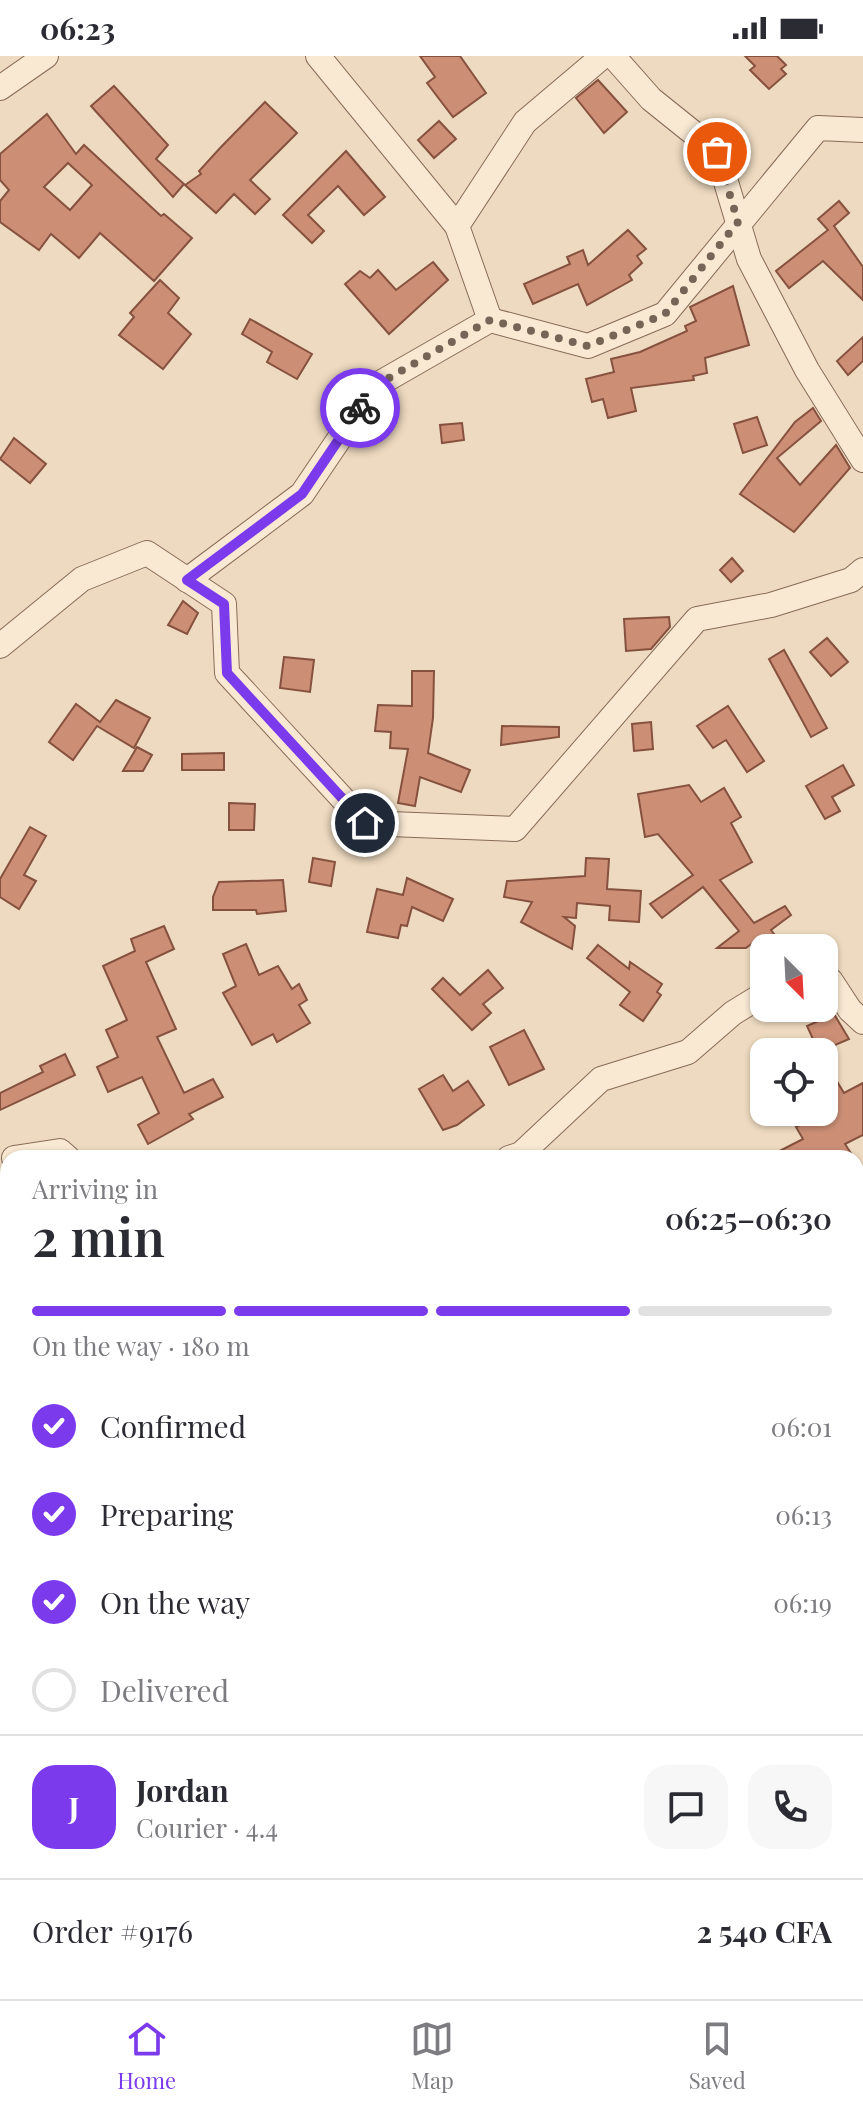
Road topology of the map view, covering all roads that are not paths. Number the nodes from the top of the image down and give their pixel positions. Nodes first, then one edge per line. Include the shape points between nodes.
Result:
1 (46, 56) edge
2 (318, 56) edge
3 (603, 56) edge
4 (613, 56) edge
5 (0, 88) edge
6 (863, 130) edge
7 (738, 222) junction
8 (457, 226) junction
9 (490, 320) junction
10 (863, 460) edge
11 (863, 570) edge
12 (187, 580) junction
13 (0, 646) edge
14 (838, 992) edge
15 (750, 1003) edge
16 (863, 1022) edge
17 (525, 1150) edge

1 - 5 street
2 - 8 street
3 - 8 street via 525,122
4 - 7 street via 651,99 717,152
6 - 7 street via 818,128
7 - 9 street via 665,314 588,346
7 - 10 street via 756,273
8 - 9 street
9 - 12 street via 375,386 302,494
11 - 12 street via 851,580 771,605 697,619 515,829 365,823 227,673 224,604
12 - 13 street via 147,553 82,579
14 - 16 street
15 - 17 street via 688,1052 601,1079

